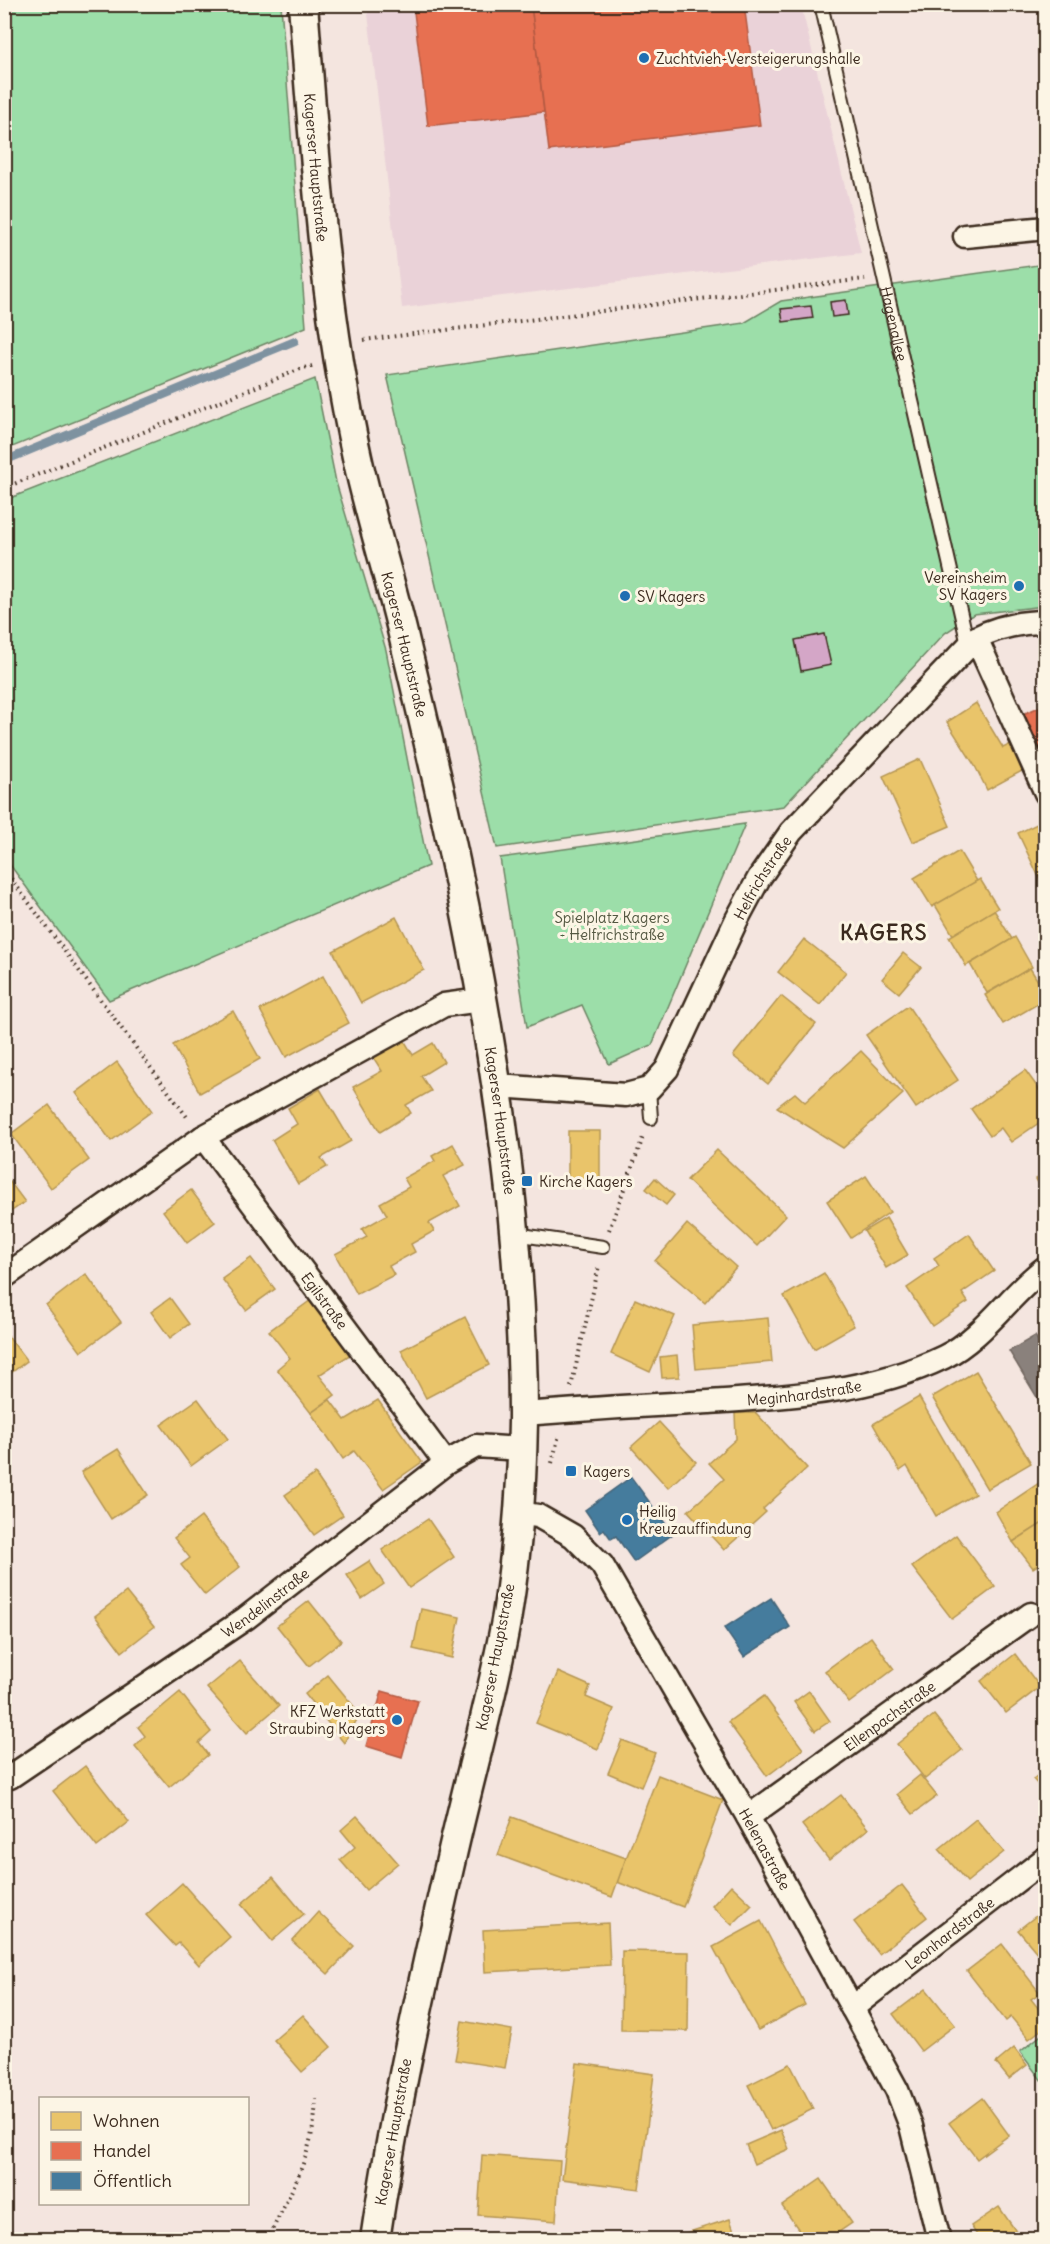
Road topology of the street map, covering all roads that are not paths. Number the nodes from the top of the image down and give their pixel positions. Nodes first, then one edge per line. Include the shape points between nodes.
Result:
1 (303, 4) edge
2 (820, 4) edge
3 (1046, 228) edge
4 (965, 236) dead end
5 (1046, 622) edge
6 (972, 642) junction
7 (1046, 793) edge
8 (481, 1000) junction
9 (497, 1086) junction
10 (649, 1089) junction
11 (651, 1118) road end
12 (203, 1137) junction
13 (515, 1234) junction
14 (603, 1246) road end
15 (1044, 1272) edge
16 (4, 1277) edge
17 (523, 1414) junction
18 (522, 1449) junction
19 (447, 1463) junction
20 (518, 1513) junction
21 (1031, 1614) dead end
22 (10, 1777) dead end
23 (748, 1817) junction
24 (1046, 1858) edge
25 (852, 2008) junction
26 (375, 2240) edge
27 (939, 2240) edge

1 - 8 street, Kagerser Hauptstraße via 320,218 338,352 357,458 402,630 456,865
2 - 6 lane, Hagenallee
3 - 4 street
5 - 6 street, Helfrichstraße via 1025,622 987,632
6 - 7 street, Hagenallee
6 - 10 street, Helfrichstraße via 791,832 759,878 736,921 667,1069
8 - 9 street, Kagerser Hauptstraße
8 - 12 street via 444,1005
9 - 10 street via 626,1095
9 - 13 street, Kagerser Hauptstraße
10 - 11 lane
12 - 16 street
12 - 19 street, Egilstraße
13 - 14 lane
13 - 17 street, Kagerser Hauptstraße
15 - 17 street, Meginhardstraße via 945,1356 915,1369 844,1389
17 - 18 street, Kagerser Hauptstraße
18 - 19 street, Wendelinstraße via 476,1446
18 - 20 street, Kagerser Hauptstraße
19 - 22 street, Wendelinstraße via 246,1617
20 - 23 street, Helenastraße via 538,1516 573,1536 602,1564
20 - 26 street, Kagerser Hauptstraße via 507,1613 399,2093
21 - 23 street, Ellenpachstraße
23 - 25 street, Helenastraße
24 - 25 street, Leonhardstraße
25 - 27 street, Helenastraße via 897,2090 911,2127

